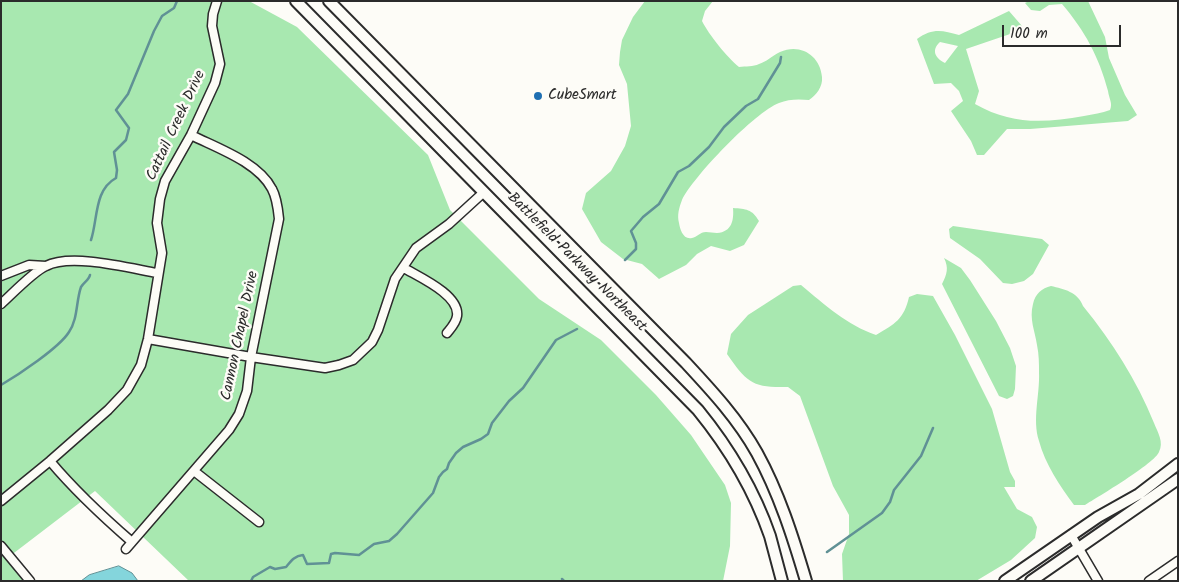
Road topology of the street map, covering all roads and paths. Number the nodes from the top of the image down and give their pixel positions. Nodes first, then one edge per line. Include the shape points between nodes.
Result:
1 (218, 1) edge
2 (296, 1) edge
3 (329, 1) edge
4 (191, 135) junction
5 (484, 192) junction
6 (46, 266) junction
7 (404, 268) junction
8 (157, 273) junction
9 (1, 276) edge
10 (1, 304) edge
11 (447, 333) dead end
12 (148, 339) junction
13 (251, 357) junction
14 (50, 461) junction
15 (1178, 464) edge
16 (194, 471) junction
17 (1178, 480) edge
18 (1, 501) edge
19 (259, 522) dead end
20 (1071, 535) junction
21 (132, 542) junction
22 (1, 546) edge
23 (1079, 548) junction
24 (126, 549) dead end
25 (1178, 561) edge
26 (30, 581) edge
27 (782, 581) edge
28 (806, 581) edge
29 (1005, 581) edge
30 (1031, 581) edge
31 (1098, 581) edge
32 (1149, 581) edge

1 - 4 street, Cattail Creek Drive via 212,26 220,64 215,83
2 - 5 main road, Battlefield Parkway Northeast
3 - 28 main road, Battlefield Parkway Northeast via 716,396 738,423 773,486
4 - 8 street, Cattail Creek Drive via 165,181 160,199 157,223 162,253
4 - 13 street, Cannon Chapel Drive via 247,163 261,174 272,189 278,206 279,220
5 - 7 street via 416,248
5 - 27 main road, Battlefield Parkway Northeast via 712,426 751,491 770,538
6 - 8 street via 70,260
6 - 9 street via 28,265
6 - 10 street
7 - 11 street via 447,294 454,304 458,314
7 - 13 street via 395,280 372,342 353,360 326,368
8 - 12 street, Cattail Creek Drive
12 - 13 street
12 - 14 street, Cattail Creek Drive via 140,365 127,390
13 - 16 street, Cannon Chapel Drive via 247,391 239,414
14 - 18 street, Cattail Creek Drive
14 - 21 street via 92,507
15 - 20 main road via 1139,494
16 - 19 street
16 - 21 street, Cannon Chapel Drive
17 - 23 main road
20 - 23 street
20 - 29 main road
21 - 24 street, Cannon Chapel Drive
22 - 26 street
23 - 30 main road
23 - 31 street
25 - 32 street

